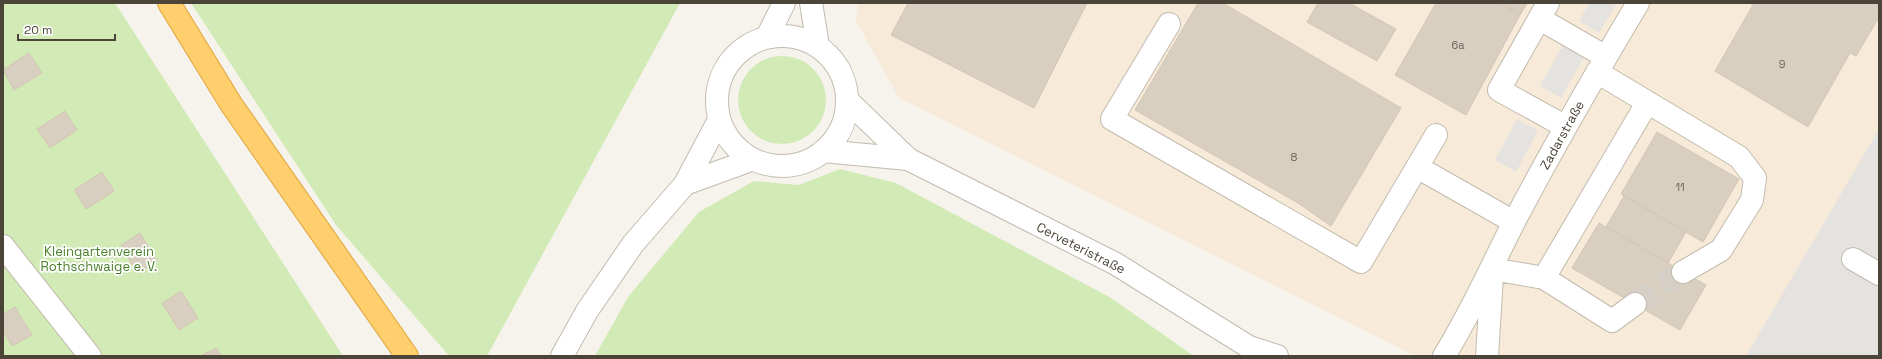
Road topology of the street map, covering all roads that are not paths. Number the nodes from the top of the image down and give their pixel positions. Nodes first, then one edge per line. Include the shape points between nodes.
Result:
1 (169, 3) edge
2 (784, 3) edge
3 (811, 3) edge
4 (1638, 3) edge
5 (1544, 11) edge
6 (1169, 24) dead end
7 (767, 36) junction
8 (818, 46) junction
9 (1602, 64) junction
10 (847, 100) junction
11 (1647, 103) junction
12 (719, 120) junction
13 (1566, 127) junction
14 (1436, 135) dead end
15 (823, 150) junction
16 (908, 159) junction
17 (751, 160) junction
18 (1417, 167) junction
19 (685, 184) junction
20 (1514, 222) junction
21 (3, 246) edge
22 (1853, 259) dead end
23 (1492, 269) junction
24 (1683, 272) tunnel mouth
25 (1879, 274) edge
26 (1544, 278) junction
27 (1634, 304) tunnel mouth
28 (1253, 351) edge
29 (90, 356) edge
30 (407, 356) edge
31 (562, 356) edge
32 (1277, 356) edge
33 (1444, 356) edge
34 (1487, 356) edge

1 - 30 highway via 231,104
2 - 7 street
3 - 8 street
4 - 9 street, Zadarstraße
5 - 9 street
5 - 13 street via 1499,90
6 - 18 street via 1112,119 1361,262
7 - 8 street via 802,38
7 - 12 street via 747,45 730,60 720,80 716,101
8 - 10 street via 838,67 844,80
9 - 11 street
9 - 13 street, Zadarstraße
10 - 15 street via 841,128
10 - 16 street, Cerveteristraße
11 - 24 street via 1739,157 1755,178 1752,200 1721,250
11 - 26 street
12 - 17 street via 730,140
12 - 19 street
13 - 20 street, Zadarstraße
14 - 18 street
15 - 16 street, Cerveteristraße
15 - 17 street via 805,162 790,166 775,166
16 - 28 street, Cerveteristraße via 1116,264
17 - 19 street
18 - 20 street
19 - 31 street via 633,244 587,311
20 - 23 street, Zadarstraße
21 - 29 street
22 - 25 street
23 - 26 street
23 - 33 street, Zadarstraße
23 - 34 street, Zadarstraße
26 - 27 street via 1612,321
28 - 32 street, Cerveteristraße

